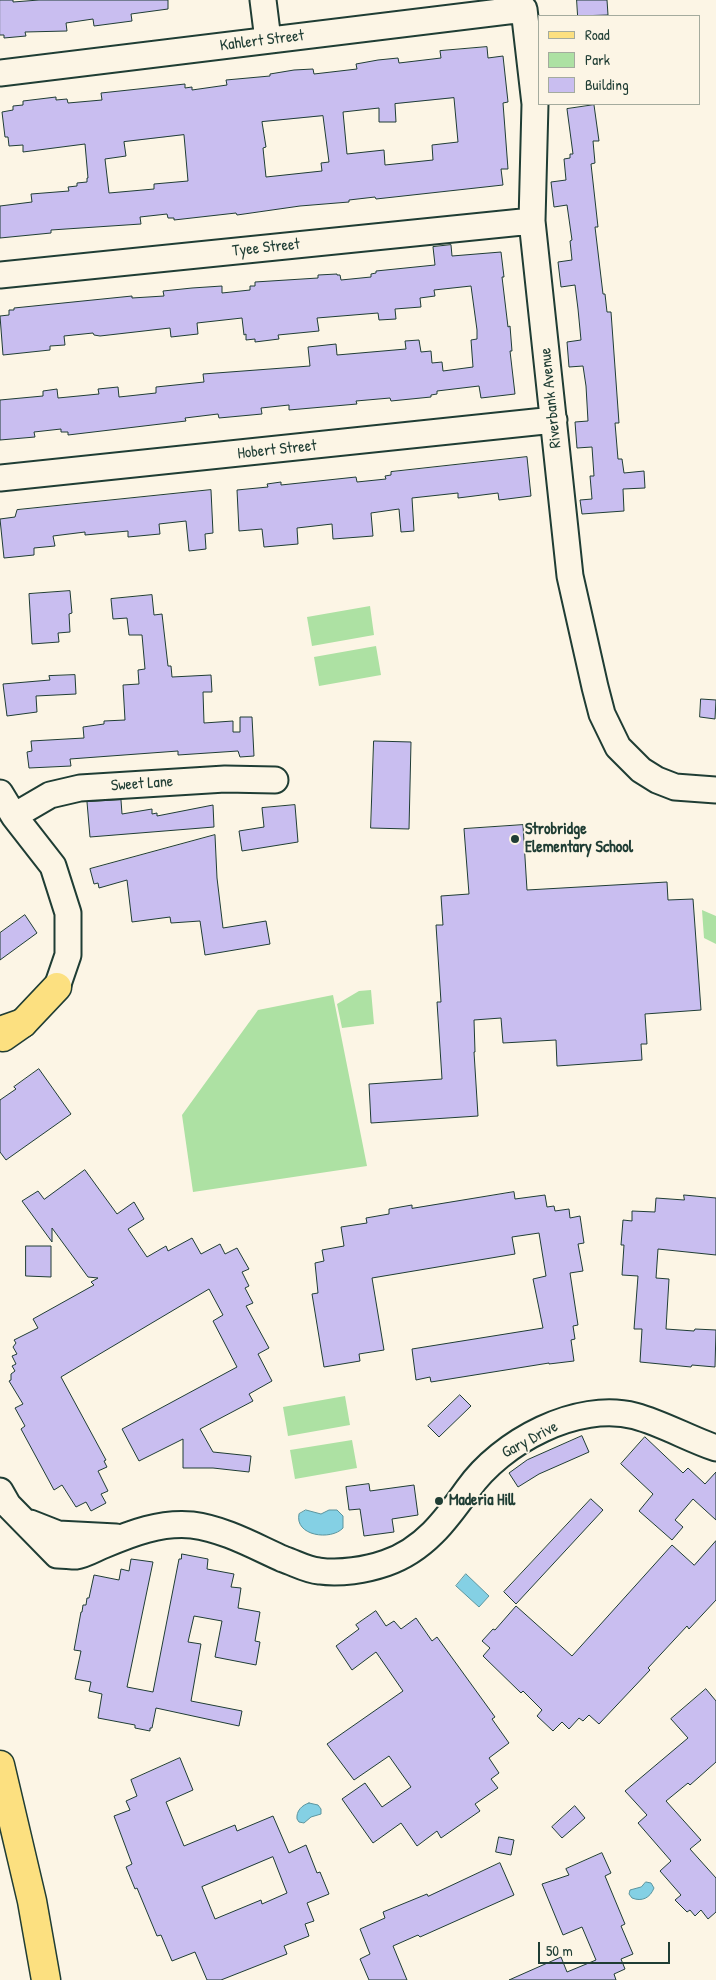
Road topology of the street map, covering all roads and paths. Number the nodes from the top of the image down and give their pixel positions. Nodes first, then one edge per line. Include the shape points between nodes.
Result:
1 (262, 0) edge
2 (524, 9) joint
3 (268, 40) junction
4 (0, 74) edge
5 (532, 221) junction
6 (0, 275) edge
7 (554, 420) junction
8 (0, 478) edge
9 (276, 780) dead end
10 (716, 790) edge
11 (0, 793) edge
12 (14, 816) junction
13 (57, 987) joint
14 (12, 1027) edge
15 (0, 1040) edge
16 (716, 1448) edge
17 (0, 1491) edge
18 (0, 1765) edge
19 (46, 1980) edge

1 - 3 street
2 - 3 street, Kahlert Street
2 - 5 street, Riverbank Avenue via 535,104
3 - 4 street, Kahlert Street
5 - 6 street, Tyee Street
5 - 7 street, Riverbank Avenue
7 - 8 street, Hobert Street
7 - 10 street, Riverbank Avenue via 570,576 602,714 618,747 641,770 675,787
9 - 12 street, Sweet Lane via 224,779 80,788 50,795
11 - 12 street
12 - 13 street via 53,866 68,913 68,955
13 - 14 main road
14 - 15 main road
16 - 17 street, Gary Drive via 635,1416 590,1415 571,1419 533,1435 496,1457 480,1472 438,1529 420,1546 366,1569 319,1571 220,1532 175,1525 155,1527 123,1537 78,1556 58,1555 8,1505
18 - 19 main road via 28,1880

